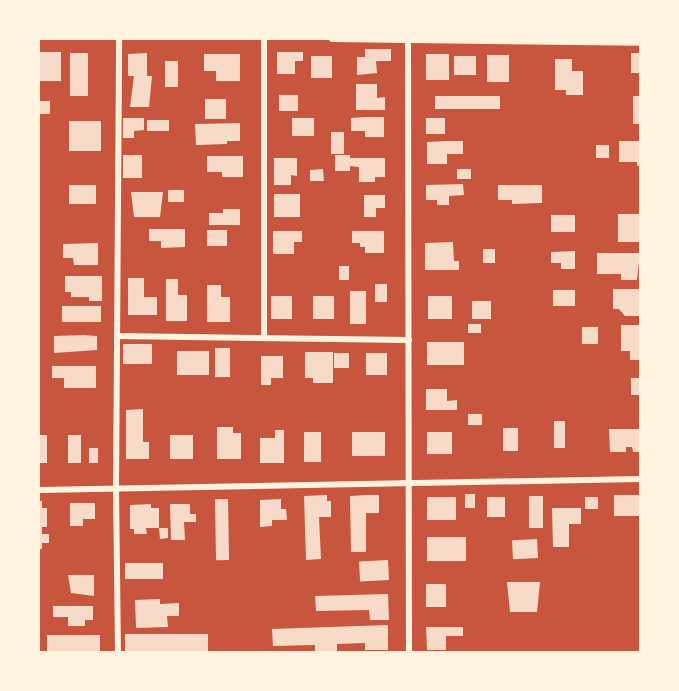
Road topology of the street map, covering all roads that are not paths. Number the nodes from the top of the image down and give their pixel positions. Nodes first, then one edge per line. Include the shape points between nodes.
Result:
1 (119, 39) edge
2 (264, 39) edge
3 (332, 39) edge
4 (408, 40) edge
5 (640, 43) edge
6 (117, 336) junction
7 (264, 338) junction
8 (409, 339) junction
9 (640, 479) edge
10 (408, 483) junction
11 (116, 488) junction
12 (39, 490) edge
13 (118, 652) edge
14 (409, 652) edge

1 - 6 street
2 - 7 street
3 - 4 street
4 - 5 street
4 - 8 street
6 - 7 street
6 - 11 street
7 - 8 street
8 - 10 street
9 - 10 street
10 - 11 street
10 - 14 street
11 - 12 street
11 - 13 street

